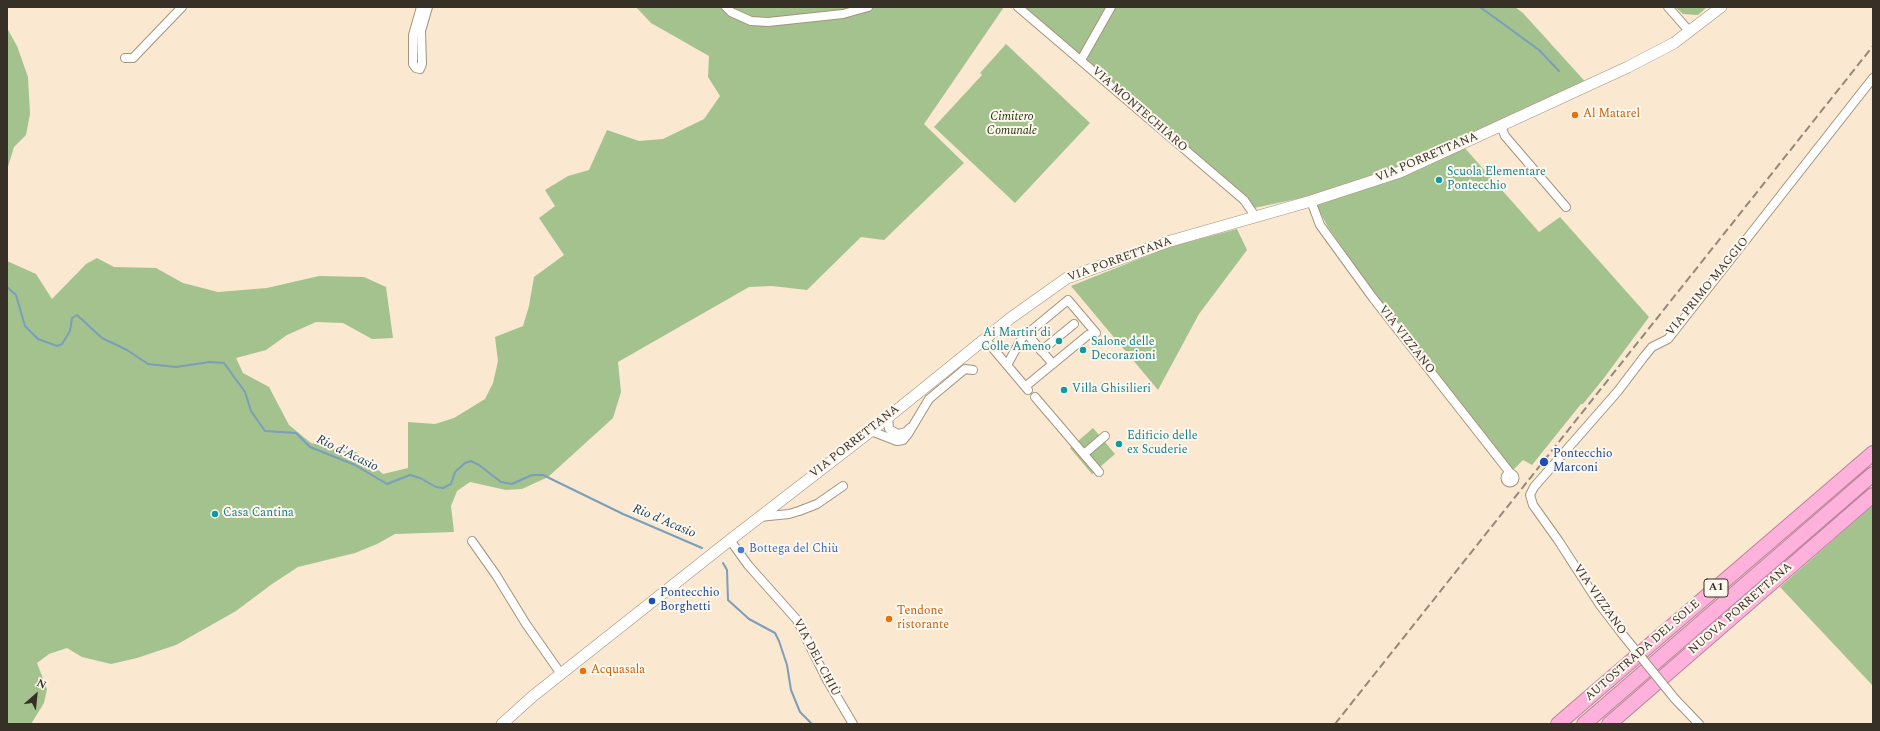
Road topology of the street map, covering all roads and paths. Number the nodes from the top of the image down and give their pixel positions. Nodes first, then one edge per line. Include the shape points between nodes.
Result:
1 (182, 7) edge
2 (421, 7) edge
3 (428, 7) edge
4 (726, 7) edge
5 (868, 7) edge
6 (1018, 7) edge
7 (1110, 7) edge
8 (1668, 7) edge
9 (1721, 7) edge
10 (1690, 32) junction
11 (125, 58) dead end
12 (1081, 60) junction
13 (1873, 78) edge
14 (1501, 126) junction
15 (1311, 201) junction
16 (1566, 207) dead end
17 (1255, 216) junction
18 (1074, 324) dead end
19 (1027, 334) junction
20 (985, 339) junction
21 (1041, 351) junction
22 (1053, 364) junction
23 (1007, 365) junction
24 (973, 370) dead end
25 (1035, 397) dead end
26 (886, 422) junction
27 (915, 424) junction
28 (870, 431) junction
29 (1106, 436) dead end
30 (1873, 453) edge
31 (1084, 454) junction
32 (1099, 472) dead end
33 (1507, 472) dead end
34 (1873, 474) edge
35 (843, 486) dead end
36 (1534, 487) joint
37 (1873, 495) edge
38 (758, 518) junction
39 (730, 540) junction
40 (472, 541) dead end
41 (561, 674) junction
42 (502, 724) edge
43 (853, 724) edge
44 (1558, 724) edge
45 (1584, 724) edge
46 (1609, 724) edge
47 (1699, 724) edge

1 - 11 street via 133,58
2 - 3 street via 413,35 413,64 420,69 421,31
4 - 5 street via 751,21 768,22 843,14
6 - 12 street, VIA MONTECHIARO
7 - 12 street
8 - 10 street
9 - 10 main road, VIA PORRETTANA
10 - 14 main road, VIA PORRETTANA via 1628,67
12 - 17 street, VIA MONTECHIARO via 1244,200
13 - 36 street, VIA PRIMO MAGGIO via 1668,339 1652,347 1618,391
14 - 15 main road, VIA PORRETTANA via 1400,172
14 - 16 street via 1505,136
15 - 17 main road, VIA PORRETTANA
15 - 33 street, VIA VIZZANO via 1320,225 1372,298
17 - 20 main road, VIA PORRETTANA via 1167,242 1067,278
18 - 21 street
19 - 21 street
19 - 22 street via 1068,300 1092,333
19 - 23 street via 1022,338
20 - 23 street
20 - 26 main road, VIA PORRETTANA
21 - 22 street
22 - 23 street via 1027,388
24 - 27 street via 965,370 929,399
25 - 31 street
26 - 27 street via 898,434 906,432
26 - 28 main road, VIA PORRETTANA
27 - 28 street via 903,440 897,442
28 - 38 main road, VIA PORRETTANA
29 - 31 street
30 - 44 highway, AUTOSTRADA DEL SOLE / A1
31 - 32 street
34 - 45 highway, AUTOSTRADA DEL SOLE / A1
35 - 38 street via 817,504 799,511
36 - 47 street, VIA VIZZANO, bridge via 1530,495 1533,505 1600,606 1675,699
37 - 46 highway, NUOVA PORRETTANA
38 - 39 main road, VIA PORRETTANA
39 - 41 main road, VIA PORRETTANA
39 - 43 street, VIA DEL CHIÙ via 748,565 797,620 827,680
40 - 41 street
41 - 42 main road, VIA PORRETTANA

